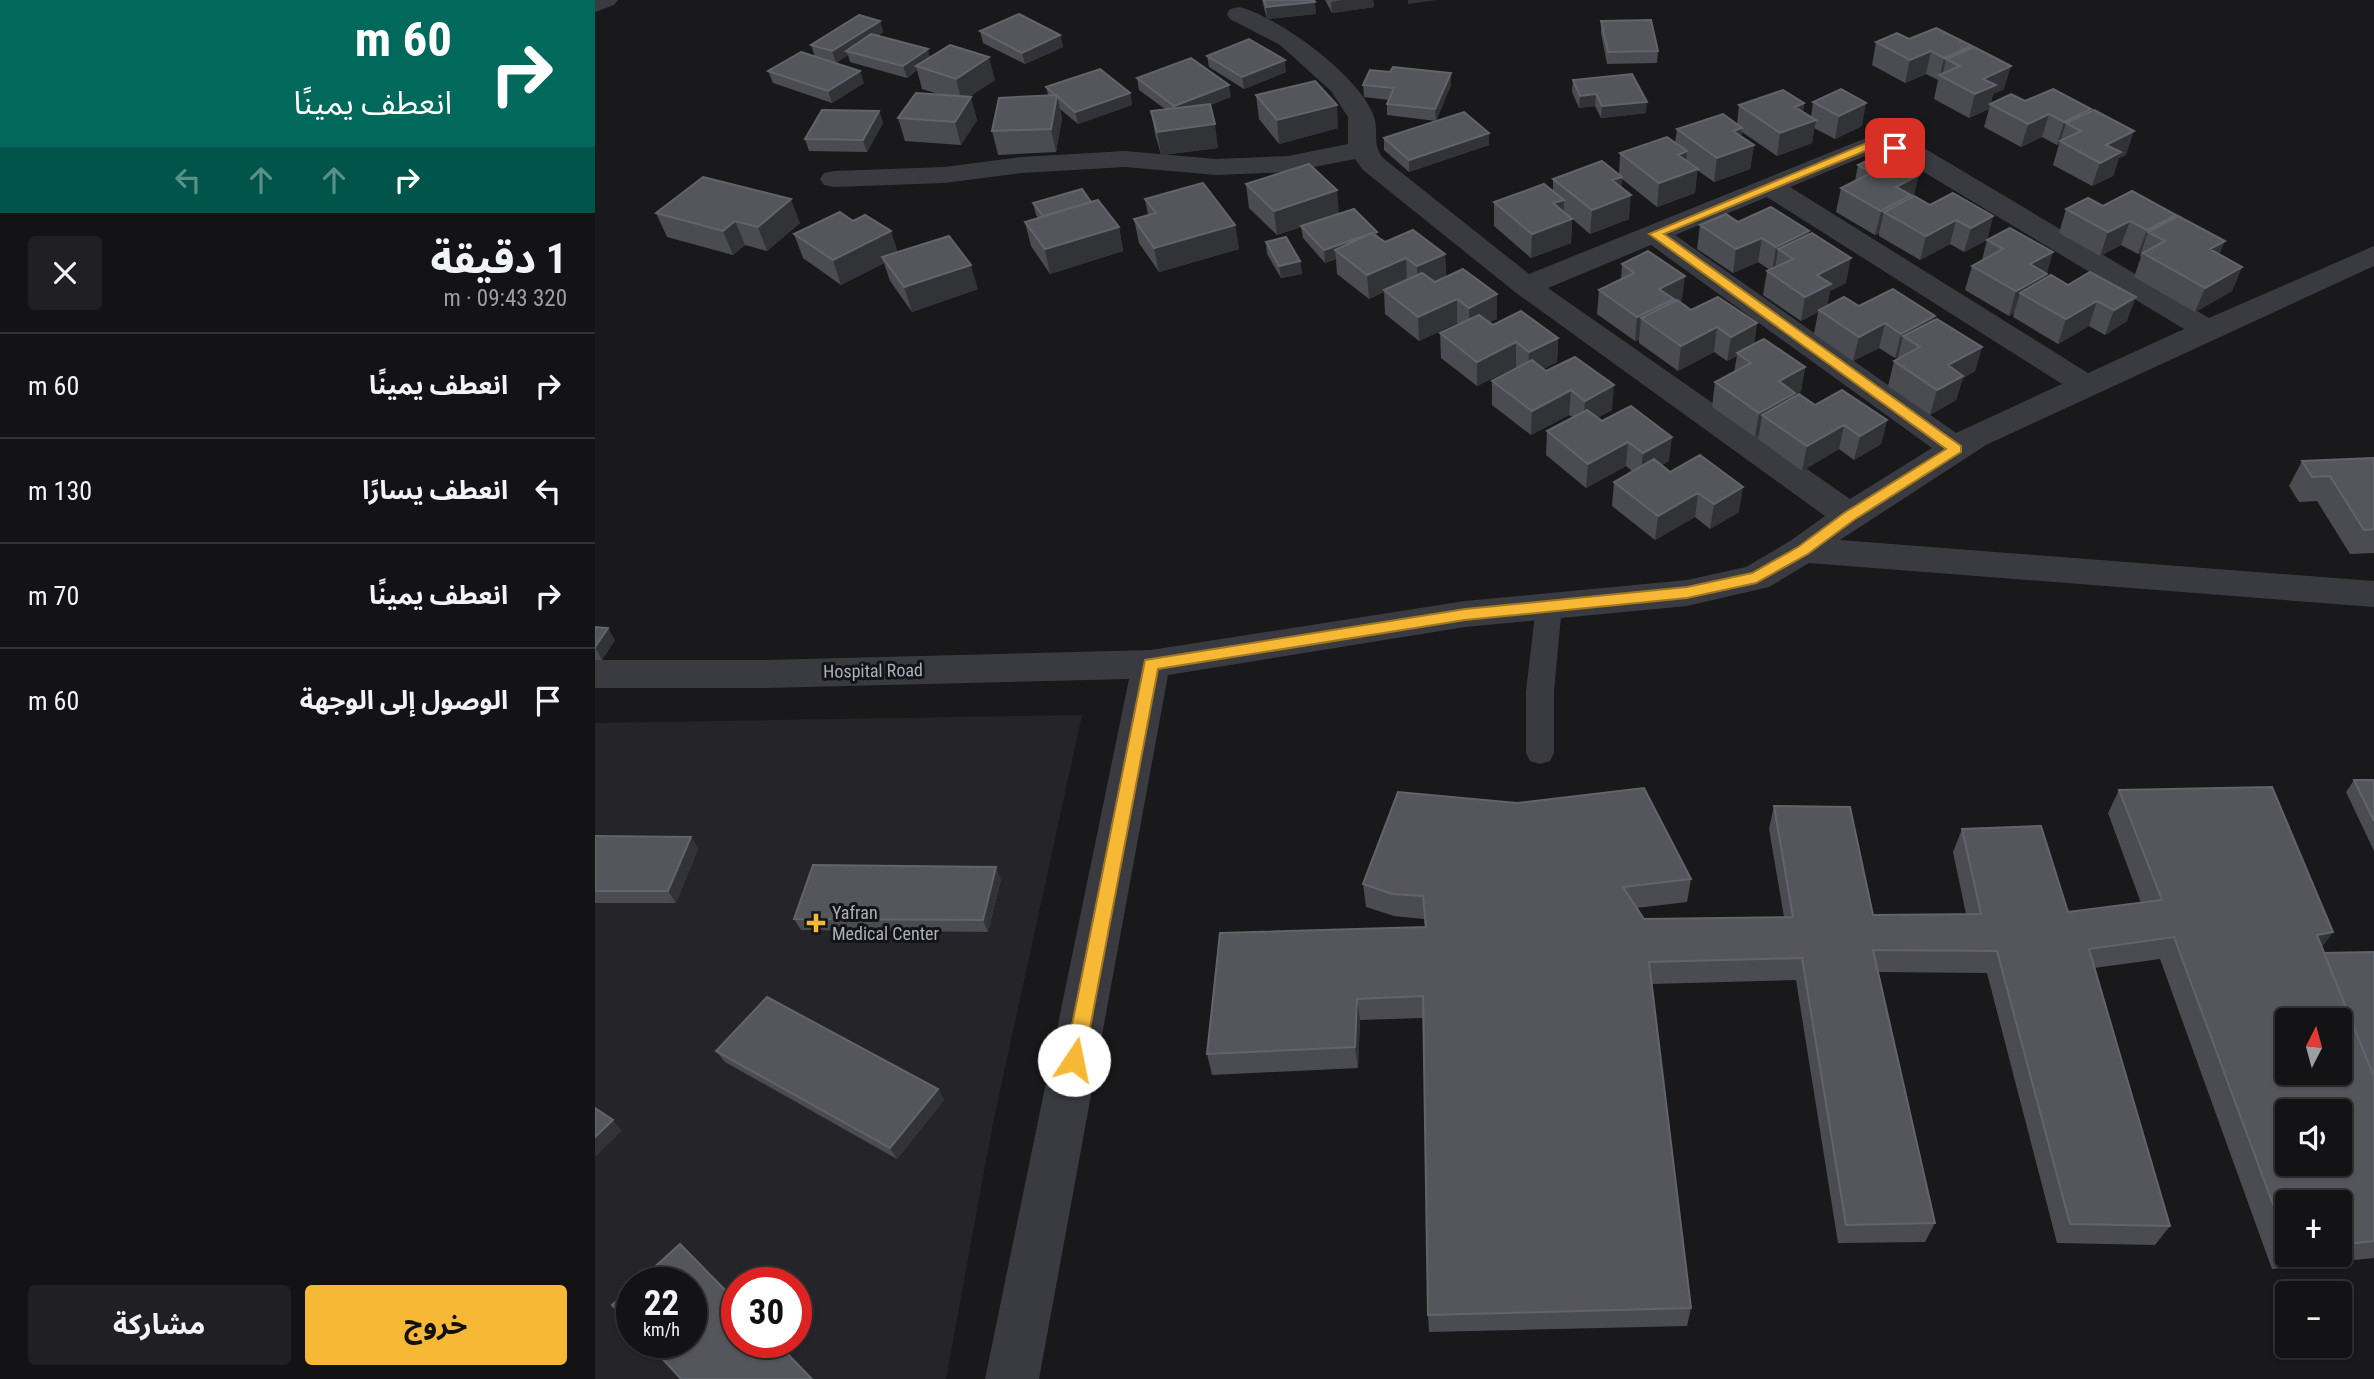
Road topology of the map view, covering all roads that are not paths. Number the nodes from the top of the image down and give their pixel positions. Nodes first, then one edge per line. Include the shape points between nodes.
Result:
1 (606, 0) edge
2 (595, 5) edge
3 (1239, 14) dead end
4 (1362, 149) junction
5 (834, 179) dead end
6 (1769, 186) junction
7 (1655, 234) junction
8 (2374, 255) edge
9 (1526, 286) junction
10 (2207, 330) junction
11 (2087, 386) junction
12 (1956, 449) junction
13 (1849, 516) junction
14 (1803, 550) junction
15 (2374, 594) edge
16 (1549, 606) junction
17 (1151, 664) junction
18 (595, 674) edge
19 (1540, 753) dead end
20 (1011, 1379) edge

1 - 2 street
3 - 4 street via 1289,40 1341,86 1361,117
4 - 5 street via 1288,164 1216,167 1125,159 1021,164 944,175
4 - 9 street via 1373,164
6 - 7 street
6 - 10 street via 1876,142 1914,154
6 - 11 street
7 - 9 street
7 - 12 street
8 - 10 street, Hospital Road
9 - 13 street
10 - 11 street, Hospital Road
11 - 12 street, Hospital Road
12 - 13 street, Hospital Road
13 - 14 street, Hospital Road
14 - 15 street
14 - 16 street, Hospital Road via 1756,578 1687,593
16 - 17 street, Hospital Road via 1465,614
16 - 19 lane via 1540,691
17 - 18 street, Hospital Road
17 - 20 street

